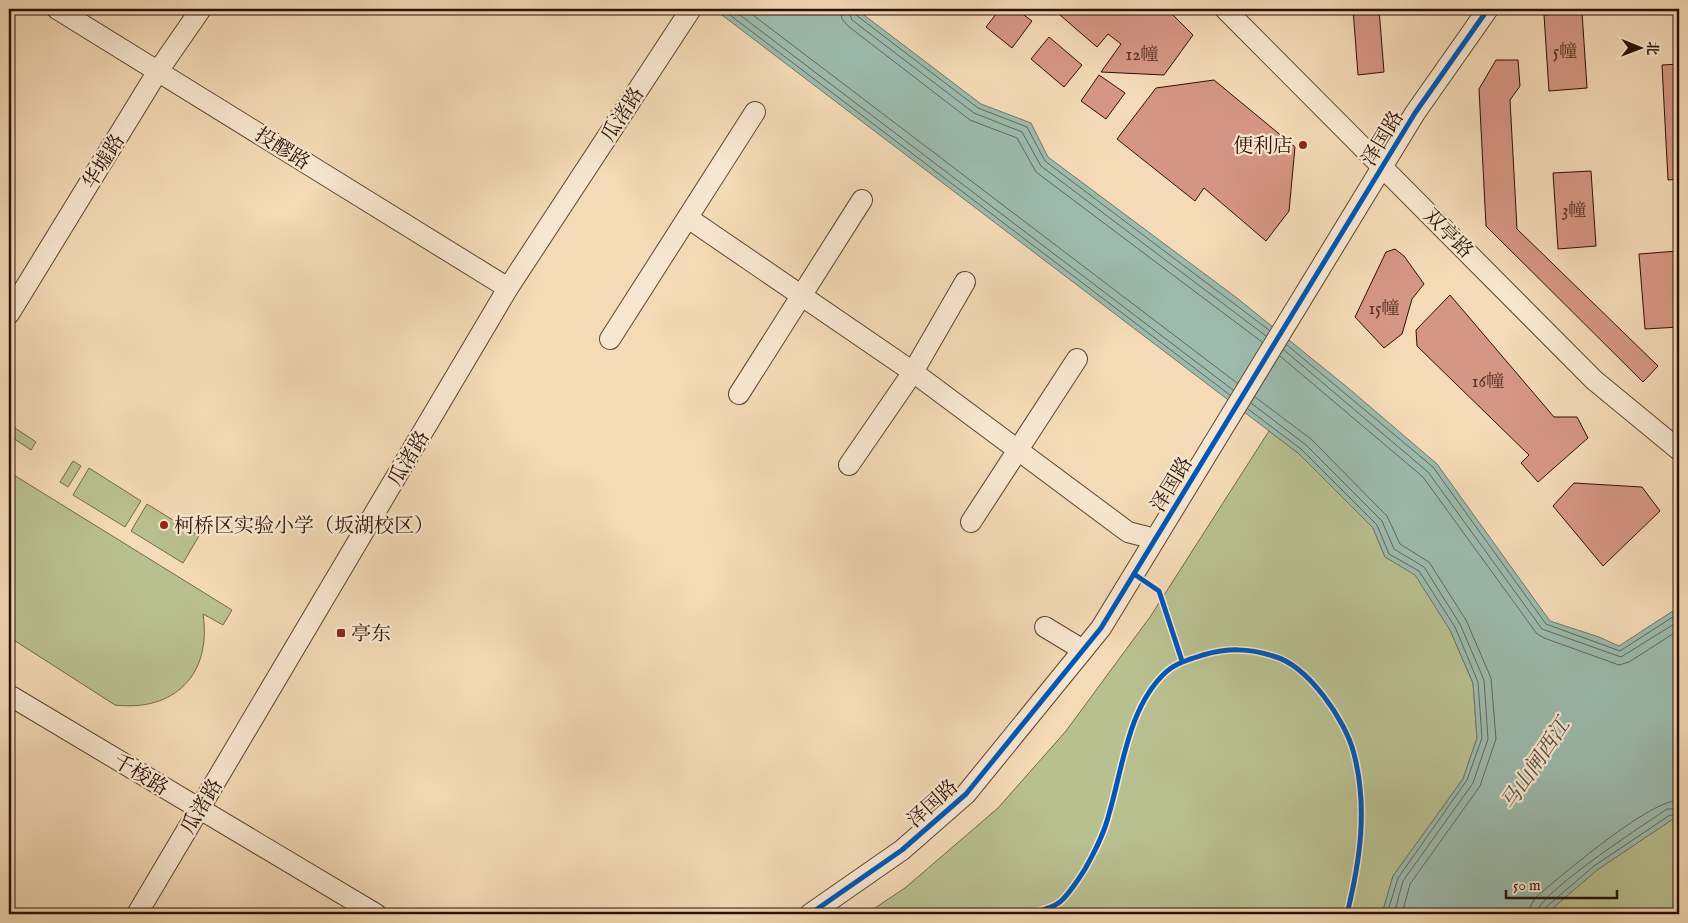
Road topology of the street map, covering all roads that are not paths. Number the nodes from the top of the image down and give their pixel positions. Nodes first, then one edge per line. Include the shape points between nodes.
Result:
1 (57, 9) edge
2 (200, 9) edge
3 (1225, 9) edge
4 (1488, 9) edge
5 (688, 13) edge
6 (158, 71) junction
7 (755, 112) dead end
8 (1383, 166) junction
9 (862, 200) dead end
10 (688, 218) junction
11 (965, 282) dead end
12 (508, 288) junction
13 (801, 295) junction
14 (9, 314) edge
15 (610, 339) dead end
16 (1077, 359) dead end
17 (913, 372) junction
18 (739, 394) dead end
19 (1017, 449) junction
20 (1679, 450) edge
21 (849, 464) dead end
22 (971, 522) dead end
23 (1155, 539) junction
24 (1045, 626) dead end
25 (1083, 650) junction
26 (9, 695) edge
27 (199, 809) junction
28 (137, 914) edge
29 (376, 914) edge
30 (810, 914) edge

1 - 6 street, 投醪路
2 - 6 street, 华墟路
3 - 8 street, 双亭路
4 - 8 street, 泽国路 via 1415,113
5 - 12 street, 瓜渚路
6 - 12 street, 投醪路
6 - 14 street, 华墟路
7 - 10 street
8 - 20 street, 双亭路 via 1594,380
8 - 23 street, 泽国路
9 - 13 street
10 - 13 street
10 - 15 street
11 - 17 street
12 - 27 street, 瓜渚路
13 - 17 street
13 - 18 street
16 - 19 street
17 - 19 street
17 - 21 street
19 - 22 street
19 - 23 street via 1128,532
23 - 25 street, 泽国路 via 1101,628
24 - 25 street
25 - 30 street, 泽国路 via 966,794 902,850
26 - 27 street, 千梭路
27 - 28 street, 瓜渚路
27 - 29 street, 千梭路

